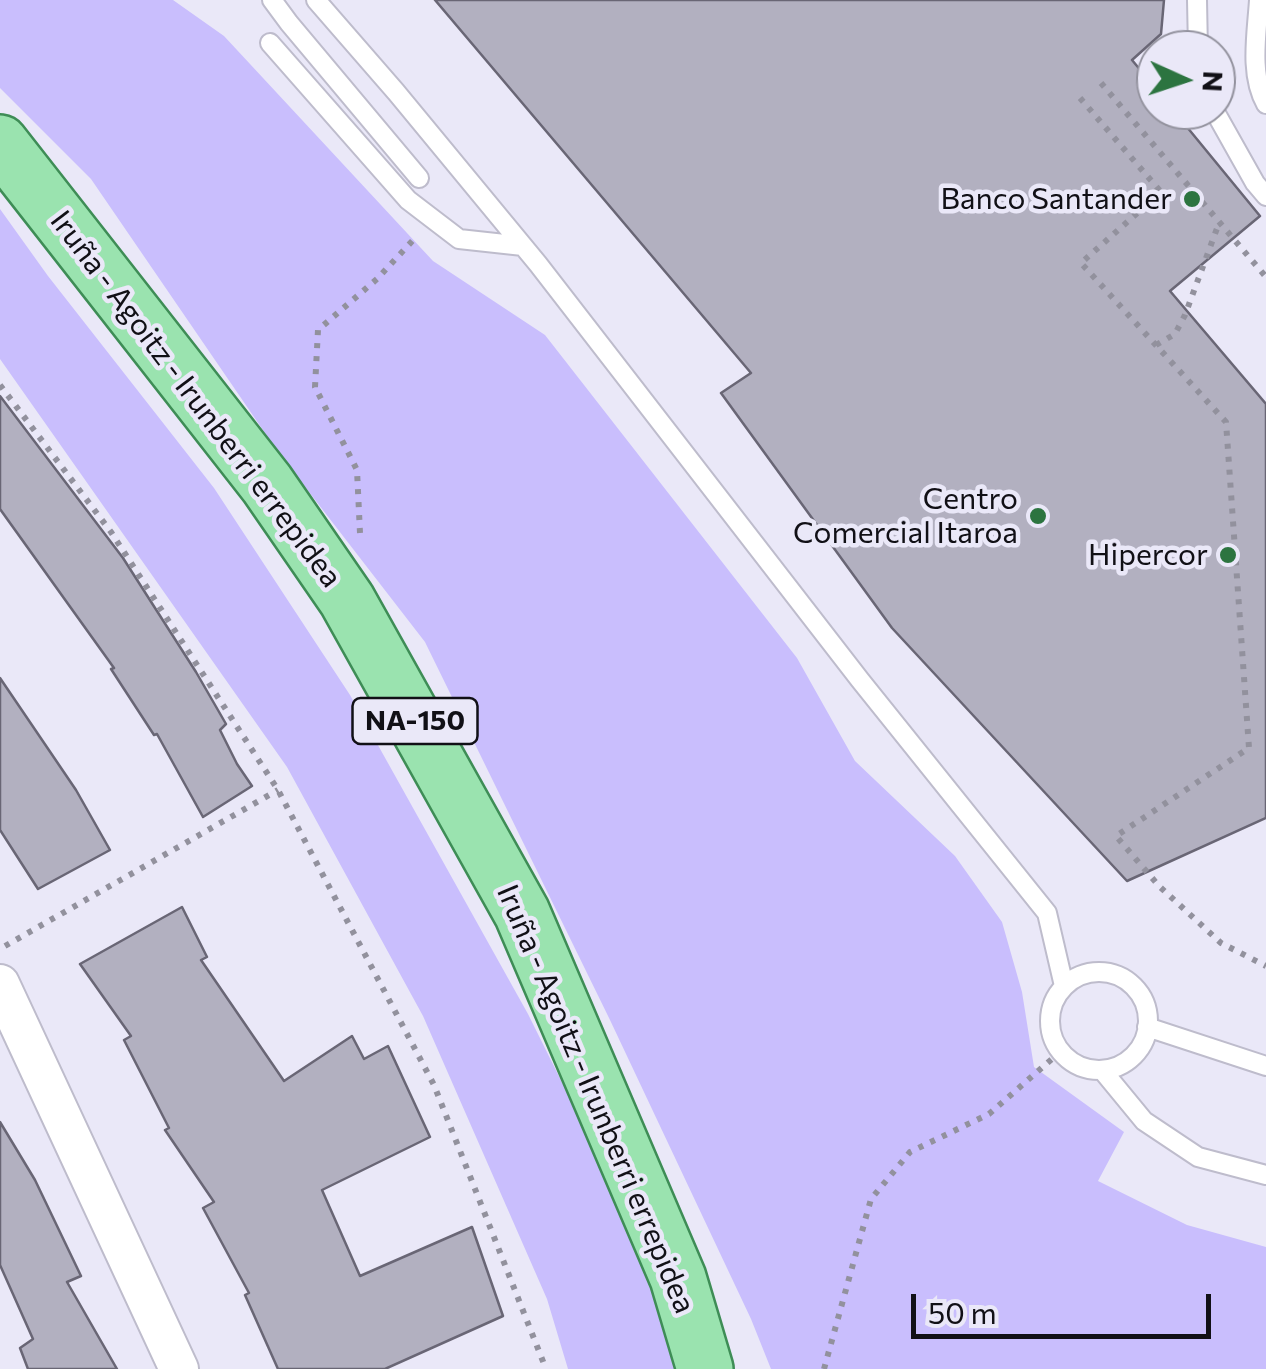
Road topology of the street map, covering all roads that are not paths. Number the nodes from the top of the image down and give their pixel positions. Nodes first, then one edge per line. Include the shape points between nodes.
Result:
1 (272, 0) edge
2 (316, 0) edge
3 (1197, 0) edge
4 (1259, 0) edge
5 (1198, 30) edge
6 (270, 43) dead end
7 (1266, 104) edge
8 (1226, 130) edge
9 (0, 143) edge
10 (419, 178) dead end
11 (1266, 196) edge
12 (523, 246) junction
13 (0, 984) edge
14 (1064, 986) junction
15 (1147, 1027) junction
16 (1266, 1066) edge
17 (1102, 1070) junction
18 (1266, 1174) edge
19 (179, 1369) edge
20 (706, 1369) edge

1 - 10 lane
2 - 12 lane
3 - 5 lane
4 - 7 lane via 1256,61
6 - 12 lane via 408,200 460,238
8 - 11 lane
9 - 20 main road, Iruña - Agoitz - Irunberri errepidea / NA-150 via 267,484 348,600 522,913 678,1278
12 - 14 lane via 1048,913
13 - 19 street
14 - 15 lane via 1088,972 1115,974 1138,988
14 - 17 lane via 1052,1006 1050,1030 1079,1066
15 - 16 lane
15 - 17 lane via 1128,1062
17 - 18 lane via 1144,1121 1198,1157

